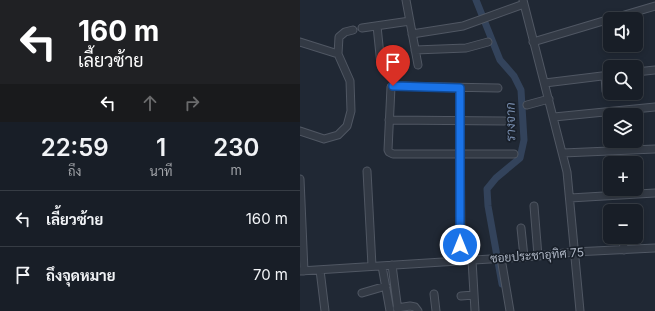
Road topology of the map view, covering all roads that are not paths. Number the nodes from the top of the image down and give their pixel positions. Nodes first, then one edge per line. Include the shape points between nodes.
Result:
1 (406, 0) edge
2 (524, 1) edge
3 (655, 6) edge
4 (634, 12) edge
5 (410, 21) junction
6 (603, 21) edge
7 (377, 26) junction
8 (362, 28) dead end
9 (353, 30) dead end
10 (412, 34) junction
11 (300, 42) edge
12 (488, 42) dead end
13 (532, 42) junction
14 (415, 50) junction
15 (338, 54) junction
16 (381, 65) dead end
17 (418, 66) dead end
18 (655, 70) edge
19 (643, 71) edge
20 (603, 76) edge
21 (545, 83) junction
22 (460, 88) junction
23 (498, 88) dead end
24 (549, 99) junction
25 (527, 104) dead end
26 (655, 107) edge
27 (554, 118) junction
28 (389, 120) junction
29 (460, 121) junction
30 (504, 121) dead end
31 (300, 131) edge
32 (655, 149) edge
33 (563, 153) junction
34 (460, 154) junction
35 (514, 154) dead end
36 (367, 170) dead end
37 (300, 179) edge
38 (655, 193) edge
39 (570, 198) junction
40 (534, 206) dead end
41 (521, 228) dead end
42 (624, 244) edge
43 (655, 248) edge
44 (624, 250) junction
45 (574, 252) junction
46 (538, 256) junction
47 (524, 257) junction
48 (501, 258) junction
49 (461, 260) junction
50 (472, 260) junction
51 (392, 265) junction
52 (372, 266) junction
53 (382, 266) junction
54 (320, 270) junction
55 (302, 271) edge
56 (386, 286) junction
57 (362, 292) dead end
58 (434, 294) dead end
59 (474, 295) junction
60 (461, 296) dead end
61 (395, 310) edge
62 (325, 311) edge
63 (418, 311) edge
64 (436, 311) edge
65 (475, 311) edge
66 (510, 311) edge
67 (580, 311) edge

1 - 5 street
2 - 10 street via 464,26
2 - 13 street
3 - 4 street
5 - 7 street
5 - 10 street
6 - 13 street
7 - 8 street
7 - 16 street
9 - 15 street via 339,36
10 - 14 street
11 - 15 street
12 - 14 street via 466,48
13 - 21 street
14 - 17 street
15 - 31 street via 350,82 351,111 347,126 338,135 324,139
18 - 19 street
20 - 21 street
21 - 24 street
22 - 23 street
22 - 28 street via 393,86 390,90
22 - 29 street
24 - 25 street
24 - 27 street
26 - 27 street
27 - 33 street
28 - 29 street
28 - 34 street via 389,152 393,154
29 - 30 street
29 - 34 street
32 - 33 street
33 - 39 street
34 - 35 street
34 - 49 street
36 - 52 street
37 - 55 street
38 - 39 street
39 - 45 street
40 - 46 street
41 - 47 street
42 - 44 street
43 - 44 street, ซอยประชาอุทิศ 75
44 - 45 street, ซอยประชาอุทิศ 75
45 - 46 street, ซอยประชาอุทิศ 75
45 - 67 street
46 - 47 street, ซอยประชาอุทิศ 75
47 - 48 street, ซอยประชาอุทิศ 75
48 - 50 street, ซอยประชาอุทิศ 75
48 - 66 street
49 - 50 street, ซอยประชาอุทิศ 75
49 - 51 street, ซอยประชาอุทิศ 75
50 - 59 street
51 - 53 street, ซอยประชาอุทิศ 75
51 - 61 street
52 - 53 street, ซอยประชาอุทิศ 75
52 - 54 street, ซอยประชาอุทิศ 75
53 - 56 street
54 - 55 street, ซอยประชาอุทิศ 75
54 - 62 street
56 - 57 street
56 - 61 street
58 - 64 street
59 - 60 street
59 - 65 street
61 - 63 street via 410,306

